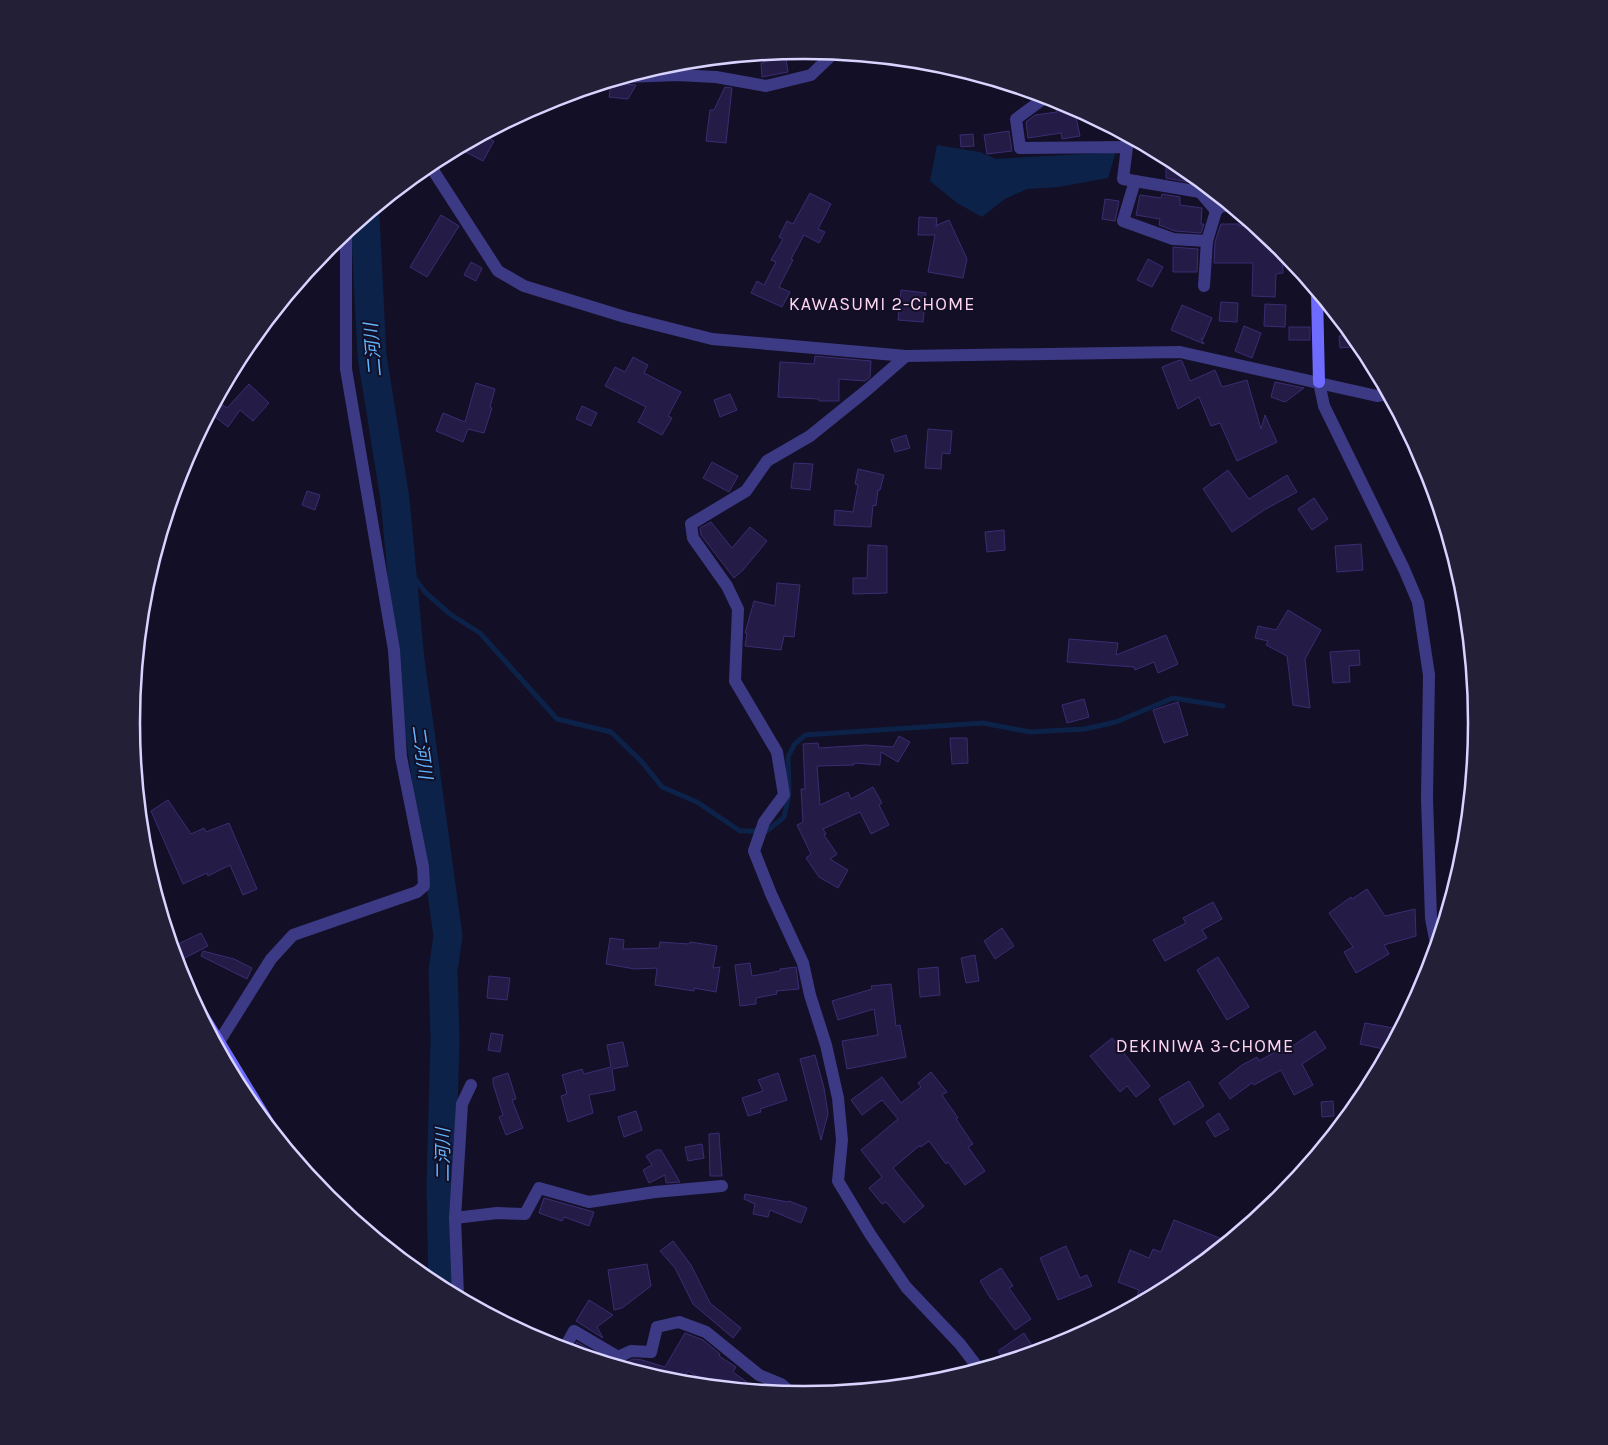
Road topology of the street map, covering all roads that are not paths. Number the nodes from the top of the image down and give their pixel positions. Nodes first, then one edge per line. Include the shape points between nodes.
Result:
1 (827, 60) edge
2 (657, 76) edge
3 (1039, 102) edge
4 (435, 171) edge
5 (1135, 181) junction
6 (1221, 206) edge
7 (1216, 211) junction
8 (1207, 241) junction
9 (346, 242) edge
10 (1204, 286) dead end
11 (1317, 302) edge
12 (906, 356) junction
13 (1319, 382) junction
14 (1381, 395) edge
15 (1434, 933) edge
16 (221, 1039) edge
17 (471, 1086) dead end
18 (722, 1186) dead end
19 (455, 1218) junction
20 (458, 1288) edge
21 (568, 1342) edge
22 (976, 1364) edge
23 (783, 1386) edge

1 - 2 street via 812,75 766,86 716,77
3 - 5 street via 1016,119 1020,148 1127,146 1123,179
4 - 12 street via 498,271 524,286 712,339
5 - 7 street via 1200,192
5 - 8 street via 1123,221 1173,239
6 - 7 street
7 - 8 street
8 - 10 street
9 - 16 street via 346,369 394,650 401,757 424,886 417,892 292,935 271,959
11 - 13 street
12 - 13 street via 1180,352
12 - 22 street via 810,436 767,460 746,491 692,524 693,538 727,586 738,609 735,680 777,752 784,795 764,822 754,851 803,963 826,1045 838,1098 842,1140 838,1181 906,1287
13 - 14 street
13 - 15 street via 1324,406 1418,602 1429,675 1427,798
17 - 19 street via 462,1104
18 - 19 street via 588,1202 539,1188 526,1214 497,1213
19 - 20 street
21 - 23 street via 574,1331 618,1357 631,1351 651,1352 657,1327 679,1322 706,1332 759,1375

